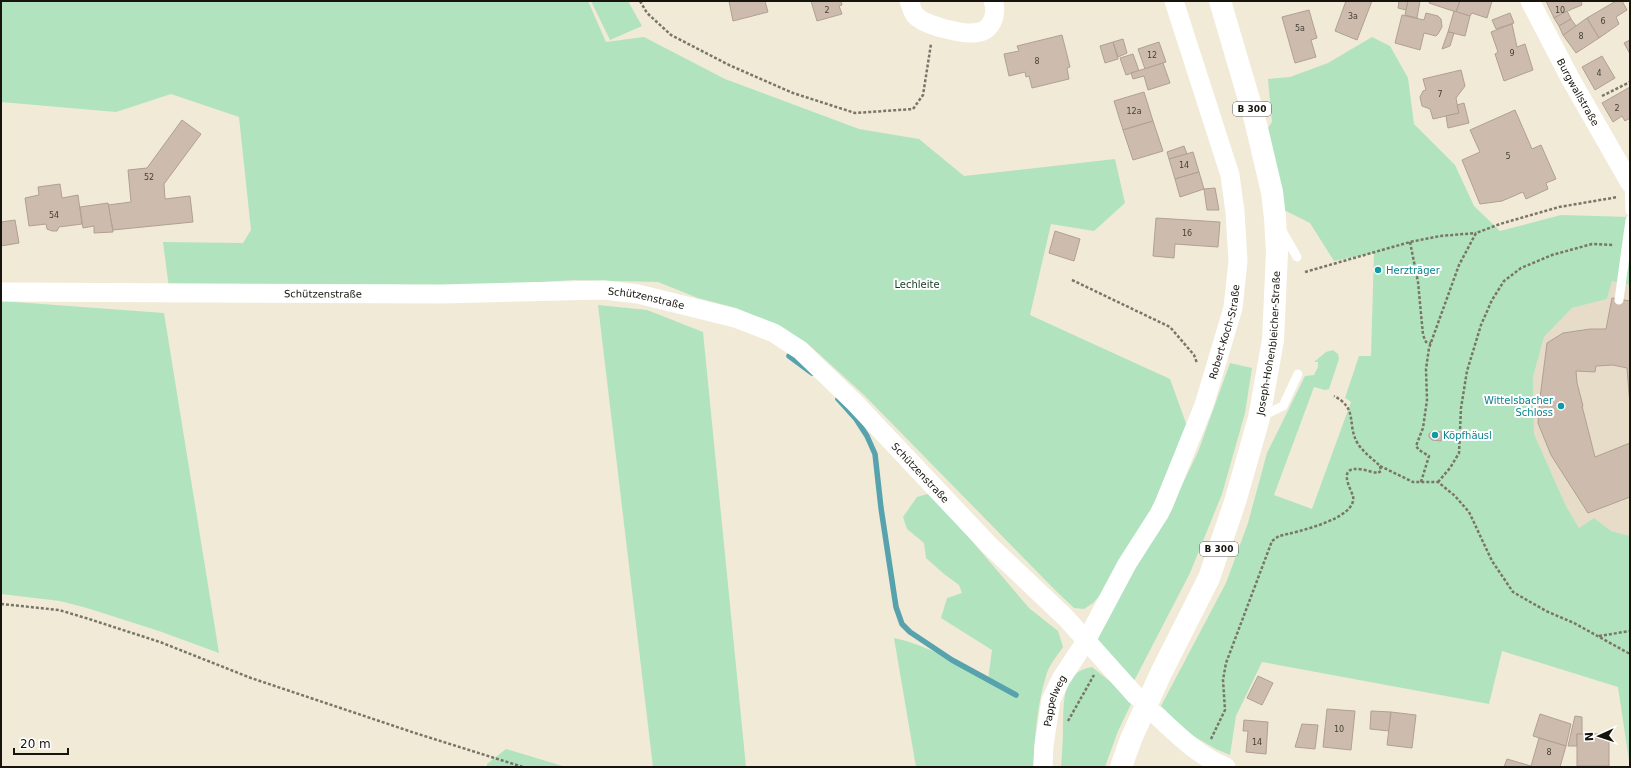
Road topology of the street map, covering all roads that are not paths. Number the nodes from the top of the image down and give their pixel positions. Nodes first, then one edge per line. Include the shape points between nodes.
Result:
1 (909, 1) edge
2 (993, 1) edge
3 (1174, 1) edge
4 (1220, 1) edge
5 (1530, 1) edge
6 (1630, 186) edge
7 (1630, 211) edge
8 (1275, 218) junction
9 (1630, 220) edge
10 (1297, 257) dead end
11 (1, 292) edge
12 (1620, 300) dead end
13 (1298, 374) dead end
14 (1259, 418) junction
15 (1086, 641) junction
16 (1136, 696) dead end
17 (1156, 715) dead end
18 (1043, 767) edge
19 (1121, 767) edge
20 (1226, 767) edge

1 - 2 street via 914,15 923,21 960,32 980,32 988,28 995,13
3 - 15 street, Robert-Koch-Straße via 1230,175 1238,261 1233,308 1204,405 1164,504 1127,564
4 - 8 main road, Joseph-Hohenbleicher-Straße / B 300 via 1255,120 1272,192
5 - 6 street, Burgwallstraße
6 - 7 lane
8 - 10 lane
8 - 14 main road, Joseph-Hohenbleicher-Straße / B 300 via 1277,252 1273,340
9 - 12 lane
11 - 15 street, Schützenstraße via 441,294 604,290 638,294 735,318 774,333 800,350 855,403 989,545 1066,618
13 - 14 lane via 1283,406
14 - 19 main road, Joseph-Hohenbleicher-Straße / B 300 via 1235,502 1209,578 1130,739
15 - 16 street, Schützenstraße
15 - 18 street, Pappelweg via 1052,700 1044,744
17 - 20 street via 1183,741

